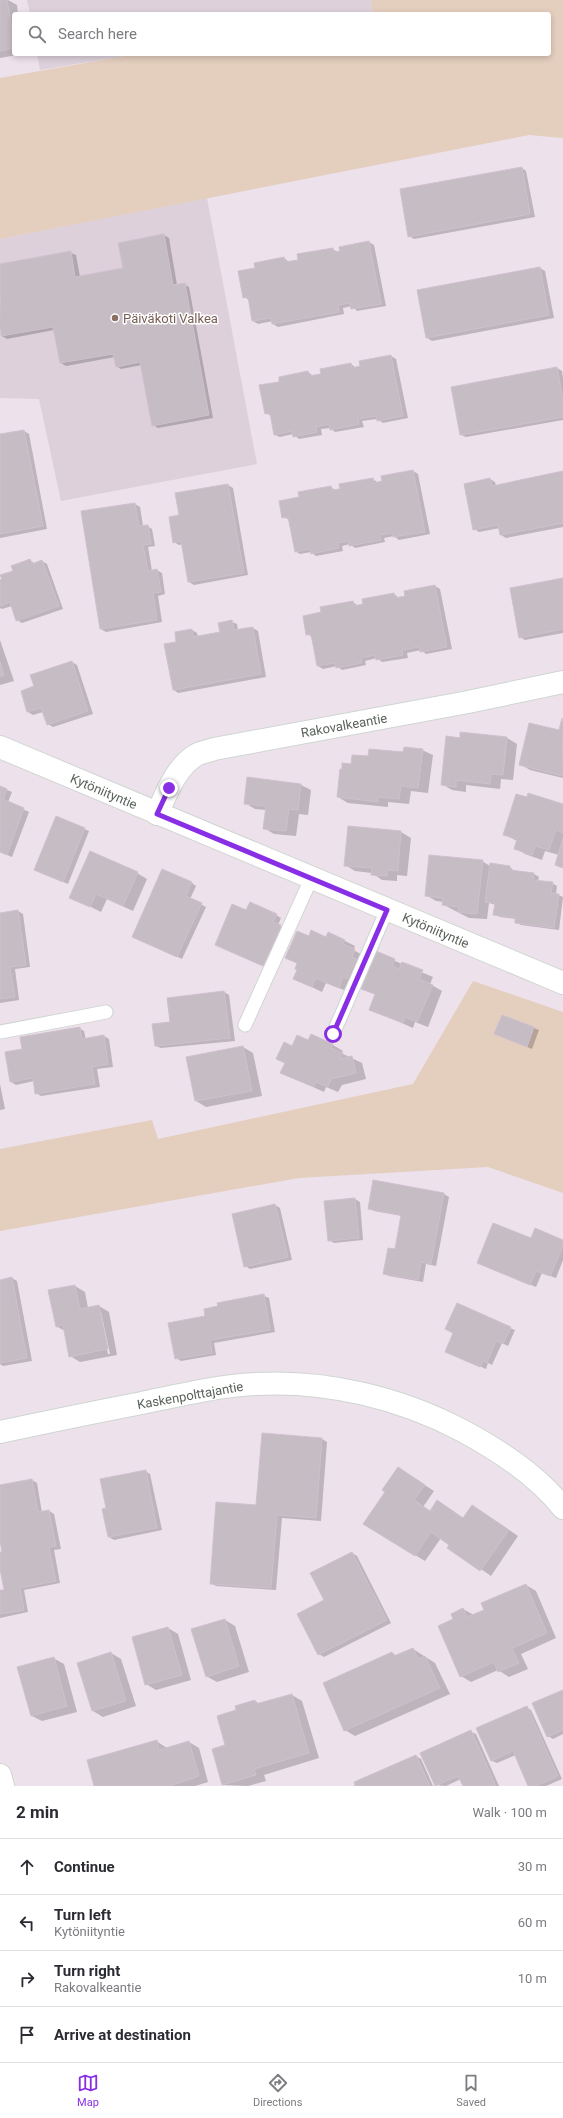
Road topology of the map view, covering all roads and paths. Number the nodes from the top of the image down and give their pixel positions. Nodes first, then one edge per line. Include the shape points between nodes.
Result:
1 (563, 682) edge
2 (0, 747) edge
3 (157, 814) junction
4 (311, 878) junction
5 (387, 910) junction
6 (563, 983) edge
7 (106, 1012) dead end
8 (246, 1025) dead end
9 (0, 1032) edge
10 (333, 1034) dead end
11 (0, 1432) edge
12 (563, 1508) edge
13 (0, 1775) edge
14 (3, 1786) edge

1 - 3 street, Rakovalkeantie via 214,749 196,755 182,769 169,788
2 - 3 street, Kytöniityntie
3 - 4 street, Kytöniityntie
4 - 5 street, Kytöniityntie
4 - 8 lane
5 - 6 street, Kytöniityntie
5 - 10 lane
7 - 9 lane
11 - 12 street, Kaskenpolttajantie via 218,1387 258,1384 345,1390 397,1403 443,1421 481,1441 549,1490
13 - 14 street

